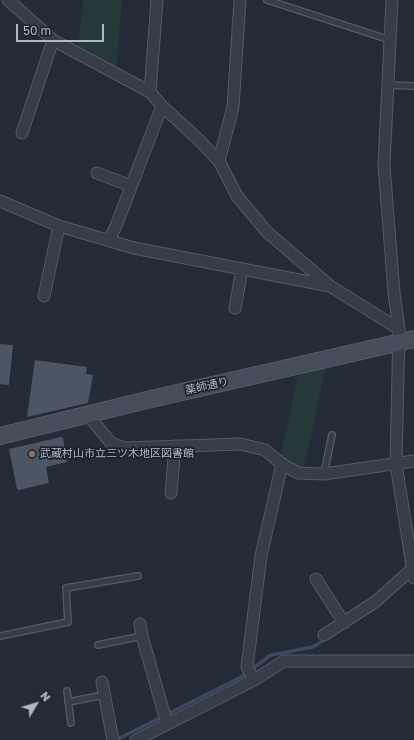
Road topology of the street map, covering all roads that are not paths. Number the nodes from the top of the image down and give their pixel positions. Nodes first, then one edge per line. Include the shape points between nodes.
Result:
1 (8, 0) edge
2 (157, 0) edge
3 (240, 0) edge
4 (267, 0) edge
5 (392, 0) edge
6 (53, 40) junction
7 (390, 40) junction
8 (388, 85) junction
9 (414, 86) edge
10 (150, 92) junction
11 (162, 106) junction
12 (22, 133) dead end
13 (220, 161) junction
14 (97, 173) dead end
15 (132, 186) junction
16 (0, 201) edge
17 (59, 226) junction
18 (109, 240) junction
19 (242, 269) junction
20 (330, 286) junction
21 (44, 296) dead end
22 (235, 308) dead end
23 (408, 338) edge
24 (87, 414) junction
25 (332, 435) dead end
26 (0, 436) edge
27 (175, 446) junction
28 (414, 461) edge
29 (282, 464) junction
30 (396, 464) junction
31 (324, 474) junction
32 (171, 493) dead end
33 (413, 574) edge
34 (138, 576) dead end
35 (316, 579) dead end
36 (344, 623) junction
37 (140, 624) dead end
38 (324, 635) dead end
39 (0, 636) edge
40 (142, 636) junction
41 (98, 645) dead end
42 (414, 661) edge
43 (254, 680) junction
44 (102, 682) dead end
45 (67, 691) dead end
46 (104, 695) junction
47 (68, 702) junction
48 (71, 723) dead end
49 (167, 724) junction
50 (113, 739) edge
51 (136, 740) edge

1 - 6 street
2 - 10 street
3 - 13 street via 233,107
4 - 7 lane
5 - 7 street
6 - 10 street
6 - 12 street
7 - 8 street
8 - 9 lane
8 - 23 street via 384,164 394,293
10 - 11 street
11 - 13 street
11 - 15 street
13 - 20 street via 237,196 267,232
14 - 15 street
15 - 18 street
16 - 17 street
17 - 18 street
17 - 21 street
18 - 19 street via 134,248
19 - 20 street
19 - 22 street
20 - 23 street
23 - 24 street, 薬師通り
23 - 30 street
24 - 26 street, 薬師通り
24 - 27 street via 111,442 124,448
25 - 31 lane
27 - 29 street via 241,444 265,450
27 - 32 street
28 - 30 street
29 - 31 street via 298,473
29 - 43 street via 261,556 247,667
30 - 31 street
30 - 33 street
33 - 36 street
34 - 39 lane via 66,588 68,622
35 - 36 street
36 - 38 street
37 - 40 street
40 - 41 lane
40 - 49 street
42 - 43 street via 284,661
43 - 49 street
44 - 46 street
45 - 47 lane
46 - 47 lane
46 - 50 street
47 - 48 lane
49 - 51 street

